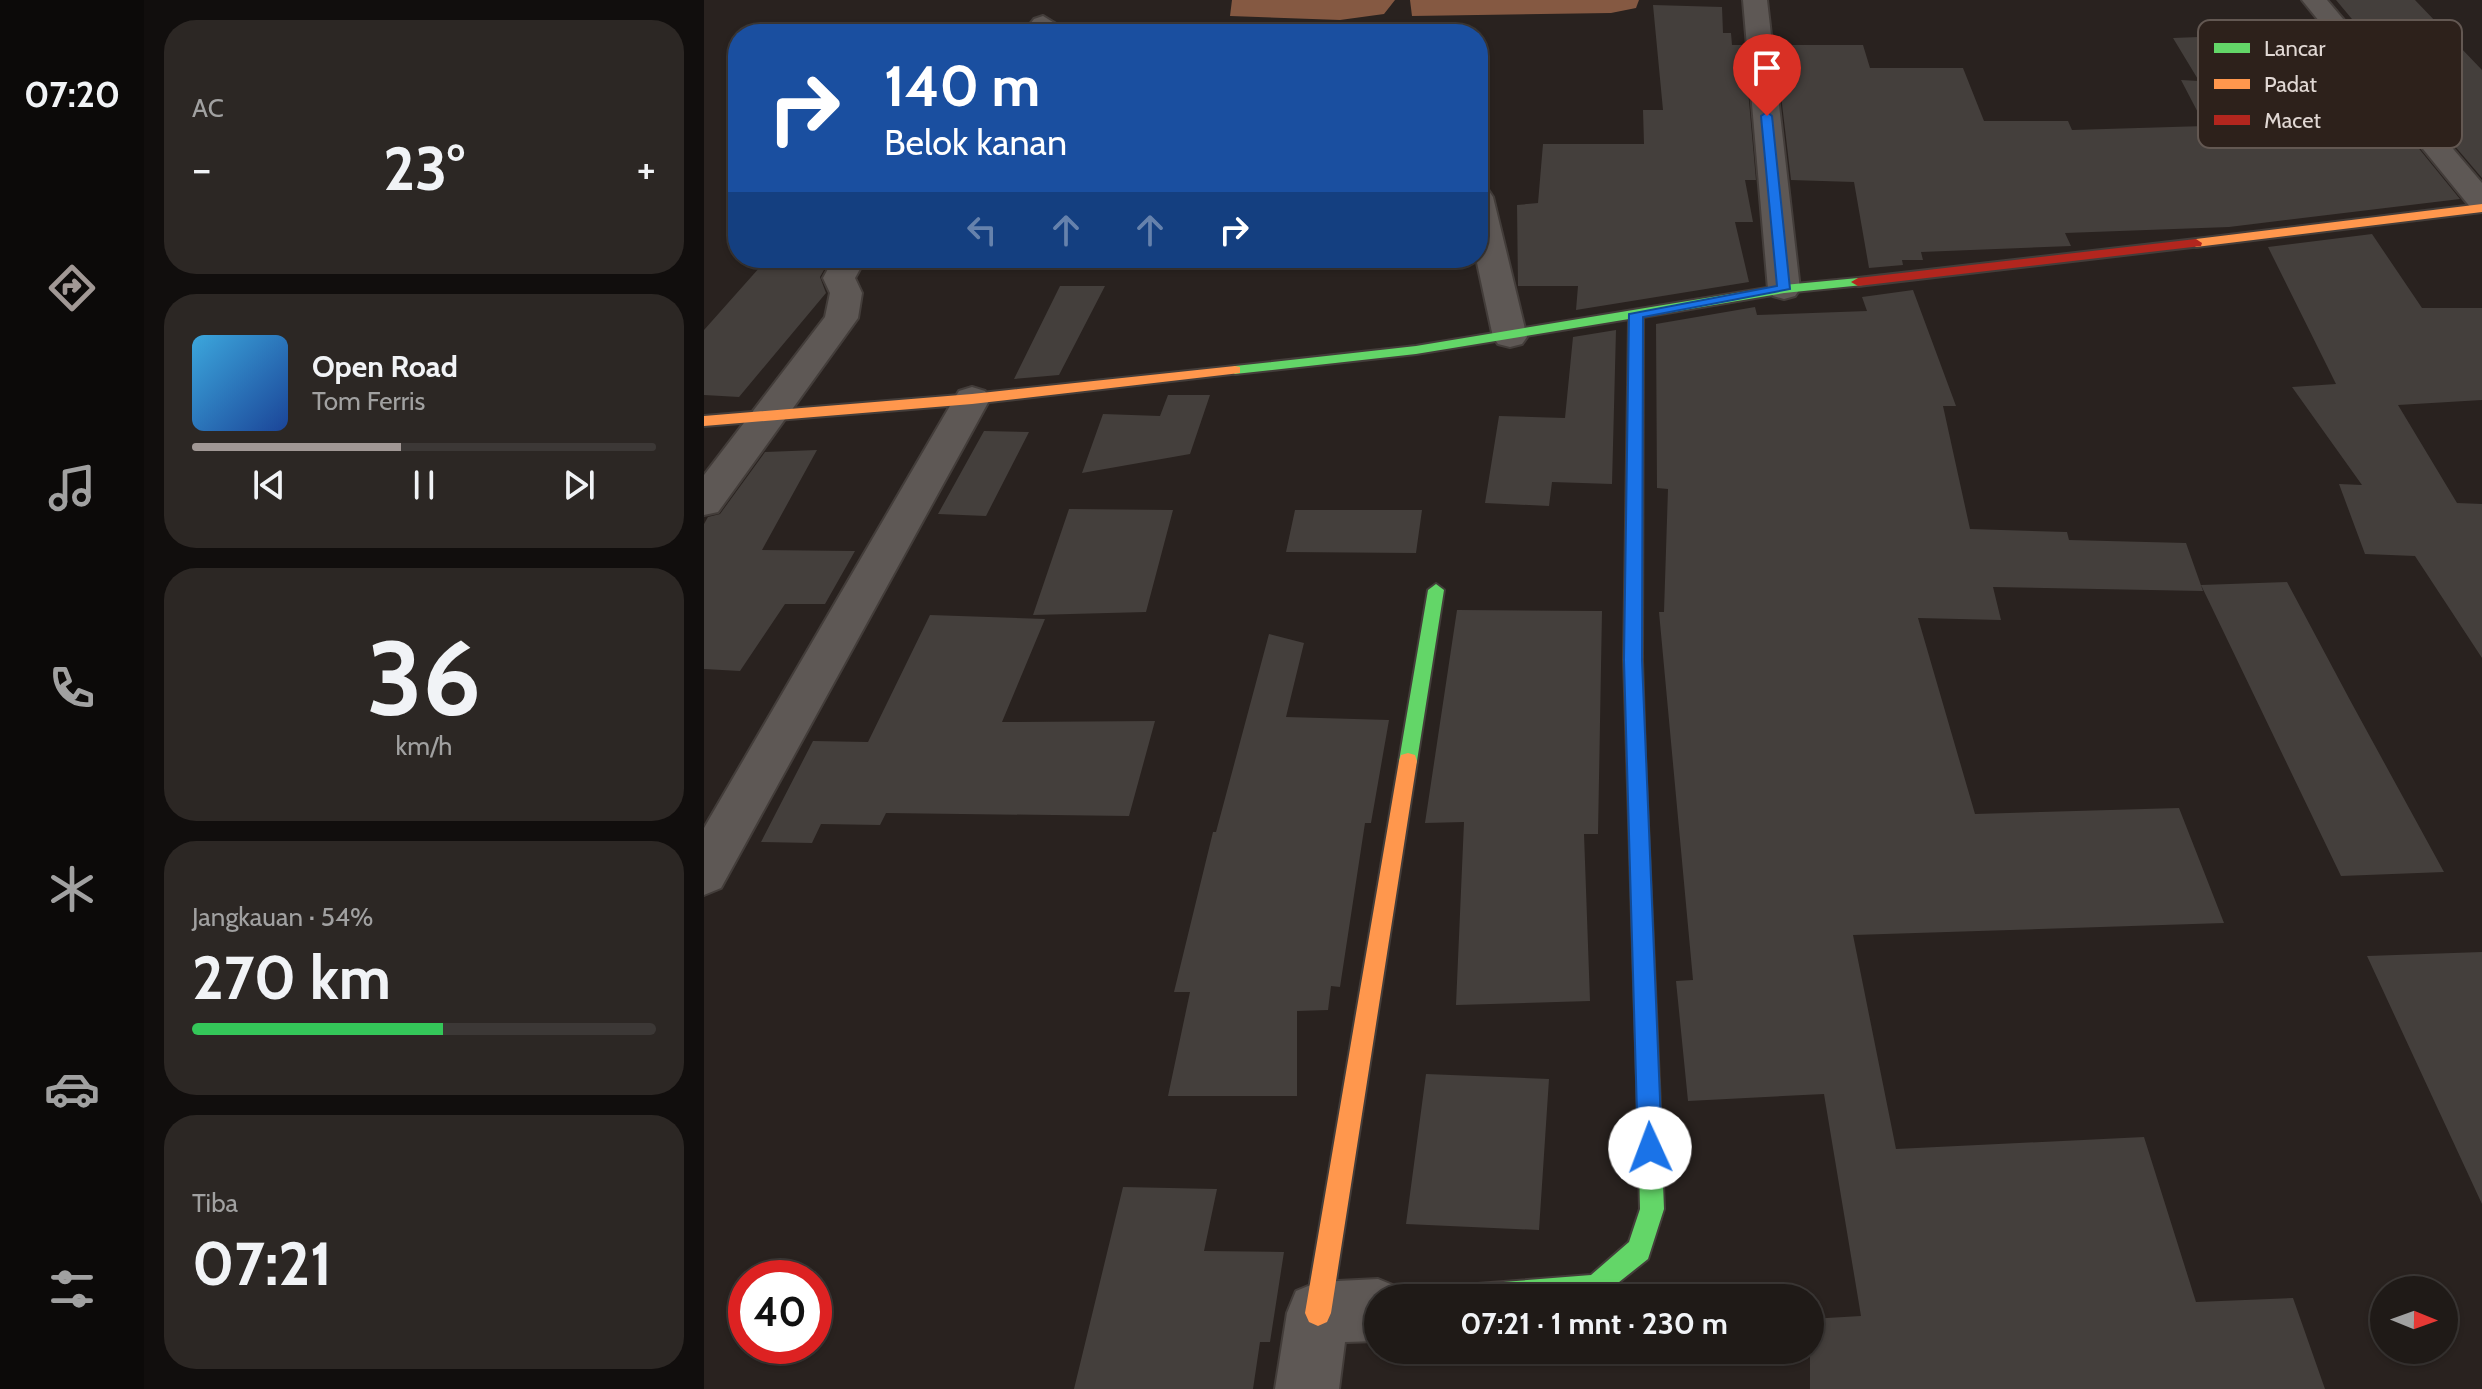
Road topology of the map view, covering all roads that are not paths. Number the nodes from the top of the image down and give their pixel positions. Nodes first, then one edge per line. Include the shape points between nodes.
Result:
1 (1755, 0) edge
2 (2314, 0) edge
3 (2330, 20) edge
4 (2429, 148) edge
5 (2475, 207) edge
6 (2482, 235) edge
7 (1488, 241) edge
8 (844, 268) edge
9 (1784, 289) junction
10 (1636, 314) junction
11 (1510, 337) junction
12 (972, 399) junction
13 (767, 418) junction
14 (704, 421) edge
15 (704, 502) edge
16 (1436, 590) dead end
17 (704, 873) edge
18 (1599, 1284) edge
19 (1364, 1311) edge
20 (1318, 1313) junction
21 (1307, 1389) edge

1 - 9 street
2 - 3 street
4 - 5 street
5 - 6 street
5 - 9 street
7 - 11 street
8 - 13 street via 839,278 846,293 841,318
9 - 10 street
10 - 11 street
10 - 18 street via 1633,660 1652,1209 1639,1250
11 - 12 street
12 - 13 street
12 - 17 street
13 - 14 street
13 - 15 street
16 - 20 street
19 - 20 street
20 - 21 street

